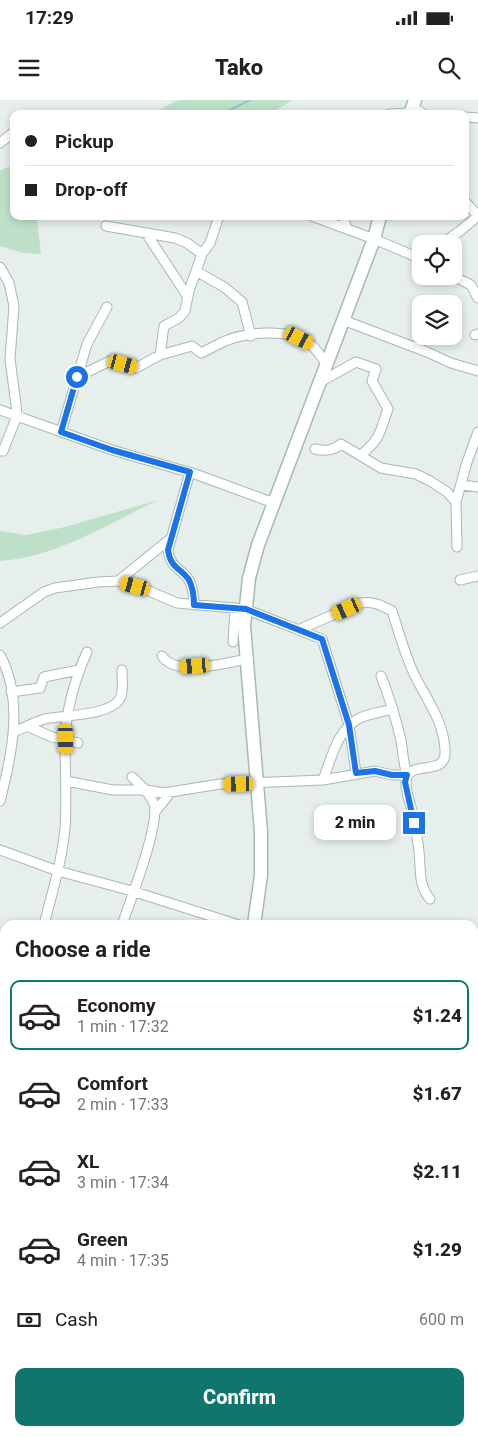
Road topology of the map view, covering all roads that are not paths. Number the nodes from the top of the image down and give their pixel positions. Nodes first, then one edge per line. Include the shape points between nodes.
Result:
1 (10, 135) edge
2 (0, 143) edge
3 (469, 206) edge
4 (478, 215) edge
5 (218, 220) edge
6 (323, 220) edge
7 (344, 220) edge
8 (379, 220) edge
9 (106, 226) dead end
10 (347, 229) junction
11 (146, 233) junction
12 (454, 235) edge
13 (374, 239) junction
14 (202, 254) junction
15 (412, 255) edge
16 (0, 267) edge
17 (196, 271) junction
18 (462, 280) edge
19 (475, 287) edge
20 (188, 297) junction
21 (478, 298) edge
22 (107, 306) dead end
23 (343, 320) junction
24 (251, 336) junction
25 (160, 356) junction
26 (327, 364) junction
27 (478, 371) edge
28 (77, 377) junction
29 (320, 382) junction
30 (0, 410) edge
31 (17, 416) junction
32 (61, 432) junction
33 (478, 432) edge
34 (315, 449) dead end
35 (0, 451) edge
36 (361, 455) junction
37 (190, 472) junction
38 (460, 485) junction
39 (478, 487) edge
40 (456, 502) junction
41 (274, 504) junction
42 (170, 539) junction
43 (457, 547) dead end
44 (478, 576) edge
45 (460, 580) dead end
46 (118, 581) junction
47 (194, 605) junction
48 (240, 609) junction
49 (0, 623) edge
50 (298, 630) junction
51 (233, 642) dead end
52 (87, 652) dead end
53 (0, 655) edge
54 (162, 656) dead end
55 (247, 659) junction
56 (79, 670) junction
57 (122, 670) dead end
58 (381, 676) dead end
59 (12, 692) junction
60 (394, 709) junction
61 (69, 715) junction
62 (349, 725) junction
63 (29, 727) junction
64 (13, 732) junction
65 (66, 739) junction
66 (78, 743) dead end
67 (356, 773) junction
68 (407, 775) junction
69 (132, 777) dead end
70 (323, 780) junction
71 (66, 781) junction
72 (258, 783) junction
73 (146, 790) junction
74 (171, 792) junction
75 (0, 801) edge
76 (155, 812) junction
77 (0, 850) edge
78 (58, 872) junction
79 (132, 891) junction
80 (430, 900) dead end
81 (45, 920) edge
82 (123, 920) edge
83 (223, 920) edge
84 (255, 920) edge

1 - 2 street
3 - 4 street
4 - 12 street
5 - 14 street via 210,243
6 - 10 street
7 - 10 street
8 - 13 street
9 - 11 street
10 - 13 street
11 - 14 street via 175,238
11 - 20 street
13 - 15 street
13 - 23 street
14 - 17 street
16 - 31 street via 9,283 14,306 10,359
17 - 20 street
17 - 24 street via 242,302
18 - 19 street
19 - 21 street
20 - 25 street via 186,311 164,326
22 - 28 street via 87,344
23 - 26 street
23 - 27 street
24 - 25 street via 227,340 201,354 192,346
24 - 26 street via 264,333 299,338 310,343
25 - 28 street via 136,368 110,361
26 - 29 street
28 - 32 street
29 - 36 street via 356,362 376,370 372,381 388,409 380,436
29 - 41 street
30 - 31 street
31 - 32 street
31 - 35 street via 3,451
32 - 37 street
33 - 38 street
34 - 36 street via 324,451 341,444
36 - 40 street via 381,468 416,474 447,492
37 - 41 street
37 - 42 street
38 - 39 street
38 - 40 street
40 - 43 street
41 - 48 street via 258,545
42 - 46 street
42 - 47 street via 169,559 188,578
44 - 45 street
46 - 47 street via 177,603
46 - 49 street via 49,590
47 - 48 street
48 - 50 street
48 - 51 street
48 - 55 street
50 - 62 street via 322,639
50 - 68 street via 360,603 370,602 392,611 415,676 444,734 446,752 439,765
52 - 56 street
53 - 59 street via 7,668
54 - 55 street via 166,662 184,667
55 - 72 street
56 - 59 street via 44,677 40,688
56 - 61 street
57 - 61 street via 121,699 115,705
58 - 60 street
59 - 64 street
60 - 62 street via 362,717
60 - 68 street
61 - 63 street via 43,720
61 - 65 street
62 - 67 street
62 - 70 street via 339,739
63 - 64 street
63 - 65 street via 52,738
64 - 75 street
65 - 66 street
65 - 71 street
67 - 68 street via 375,771
67 - 70 street
68 - 80 street via 405,782 412,808 421,882
69 - 73 street
70 - 72 street
71 - 73 street via 113,790
71 - 78 street via 65,828
72 - 74 street via 220,784
72 - 84 street via 260,875
73 - 74 street
73 - 76 street
74 - 76 street
76 - 79 street via 150,841
77 - 78 street
78 - 79 street
78 - 81 street
79 - 82 street
79 - 83 street

